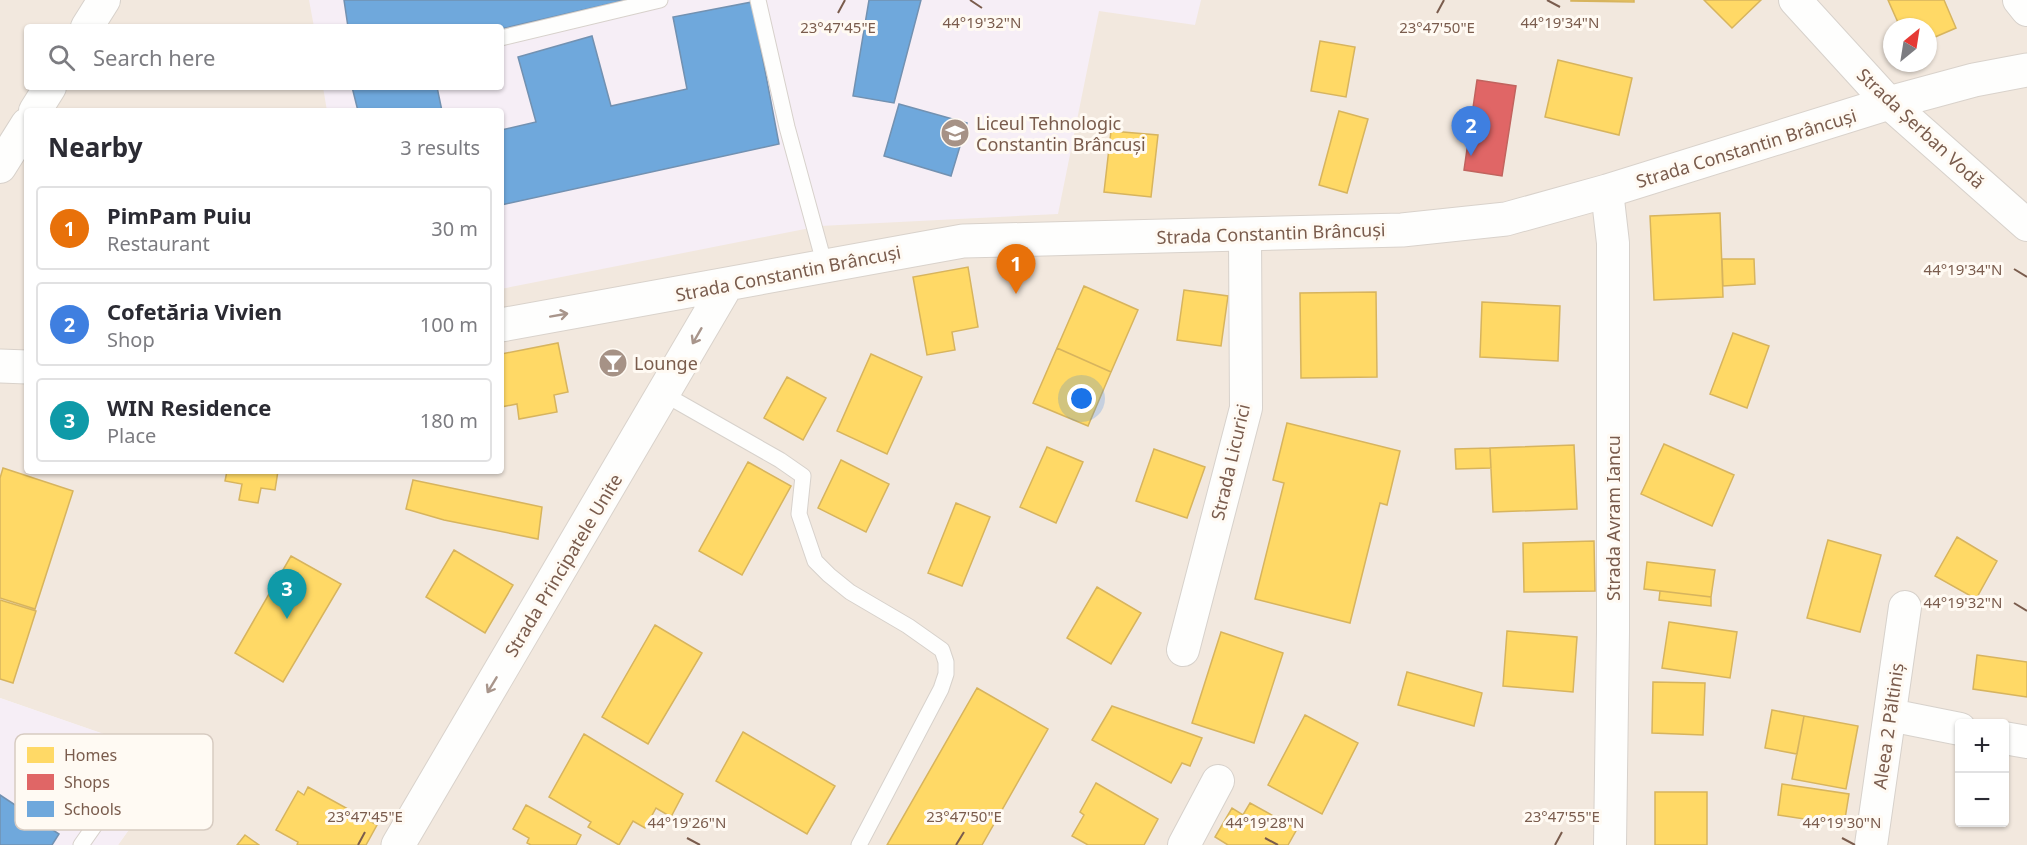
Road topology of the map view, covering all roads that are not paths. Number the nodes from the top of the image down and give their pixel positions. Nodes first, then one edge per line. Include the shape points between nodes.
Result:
1 (104, 0) edge
2 (660, 0) edge
3 (758, 0) edge
4 (1795, 0) edge
5 (2019, 0) edge
6 (2027, 10) edge
7 (89, 24) edge
8 (504, 37) edge
9 (2027, 70) edge
10 (48, 90) edge
11 (1889, 103) junction
12 (37, 108) edge
13 (24, 129) edge
14 (0, 167) edge
15 (1607, 191) junction
16 (2027, 225) edge
17 (1245, 234) junction
18 (825, 266) junction
19 (726, 286) junction
20 (504, 324) edge
21 (0, 366) edge
22 (24, 367) edge
23 (664, 394) junction
24 (1905, 607) dead end
25 (1183, 650) dead end
26 (1890, 715) junction
27 (1955, 728) edge
28 (2009, 739) edge
29 (2027, 742) edge
30 (1218, 781) dead end
31 (92, 830) edge
32 (81, 845) edge
33 (398, 845) edge
34 (859, 845) edge
35 (1184, 845) edge
36 (1610, 845) edge
37 (1871, 845) edge

1 - 7 street
2 - 8 lane
3 - 18 lane
4 - 11 street, Strada Șerban Vodă
5 - 6 street
9 - 11 street, Strada Constantin Brâncuși
10 - 12 street
11 - 15 street, Strada Constantin Brâncuși
11 - 16 street, Strada Șerban Vodă
13 - 14 street
15 - 17 street, Strada Constantin Brâncuși via 1506,219 1402,230
15 - 36 street, Strada Avram Iancu via 1613,243
17 - 18 street, Strada Constantin Brâncuși via 963,242
17 - 25 street, Strada Licurici via 1246,408
18 - 19 street, Strada Constantin Brâncuși
20 -> 19 street, Strada Constantin Brâncuși
19 -> 23 street, Strada Principatele Unite
21 - 22 street
23 -> 33 street, Strada Principatele Unite
23 - 34 lane via 803,476 799,514 815,561 850,592 942,650 946,674 941,689
24 - 26 street, Aleea 2 Păltiniș
26 - 27 street
26 - 37 street, Aleea 2 Păltiniș
28 - 29 street
30 - 35 street
31 - 32 lane

